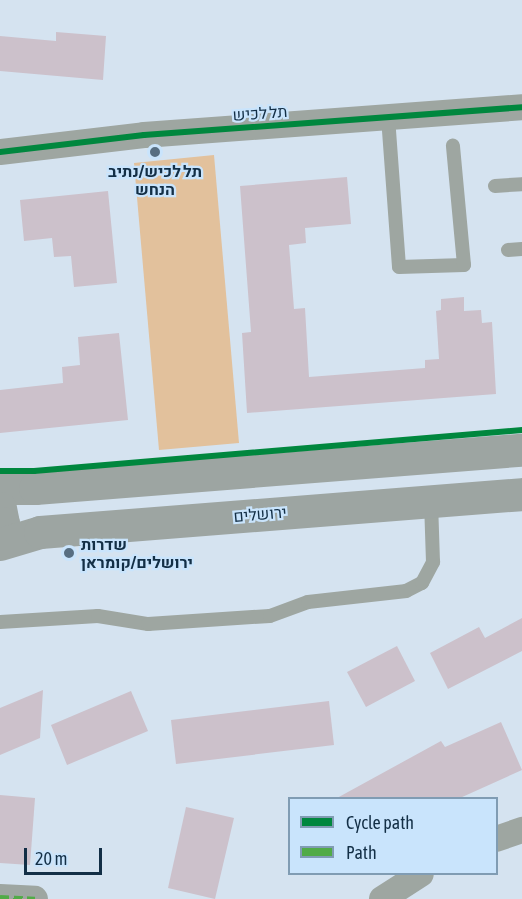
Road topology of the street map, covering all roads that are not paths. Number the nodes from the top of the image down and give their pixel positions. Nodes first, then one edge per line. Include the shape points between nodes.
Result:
1 (522, 107) edge
2 (388, 117) junction
3 (453, 146) dead end
4 (0, 152) edge
5 (522, 184) edge
6 (495, 186) dead end
7 (522, 450) edge
8 (0, 488) edge
9 (522, 494) edge
10 (431, 501) junction
11 (0, 508) edge
12 (0, 538) edge
13 (0, 544) edge
14 (0, 622) edge
15 (522, 830) edge
16 (498, 838) edge
17 (418, 875) edge
18 (0, 897) edge
19 (35, 899) edge
20 (382, 899) edge

1 - 2 street, תל לכיש
2 - 3 lane via 399,267 464,265
2 - 4 street, תל לכיש via 144,135
5 - 6 lane
7 - 8 main road
9 - 10 main road, ירושלים
10 - 13 main road, ירושלים via 40,532
10 - 14 lane via 433,562 422,583 406,591 308,602 278,615 259,617 148,624 98,616
11 - 12 main road
15 - 16 street
17 - 20 street
18 - 19 street

